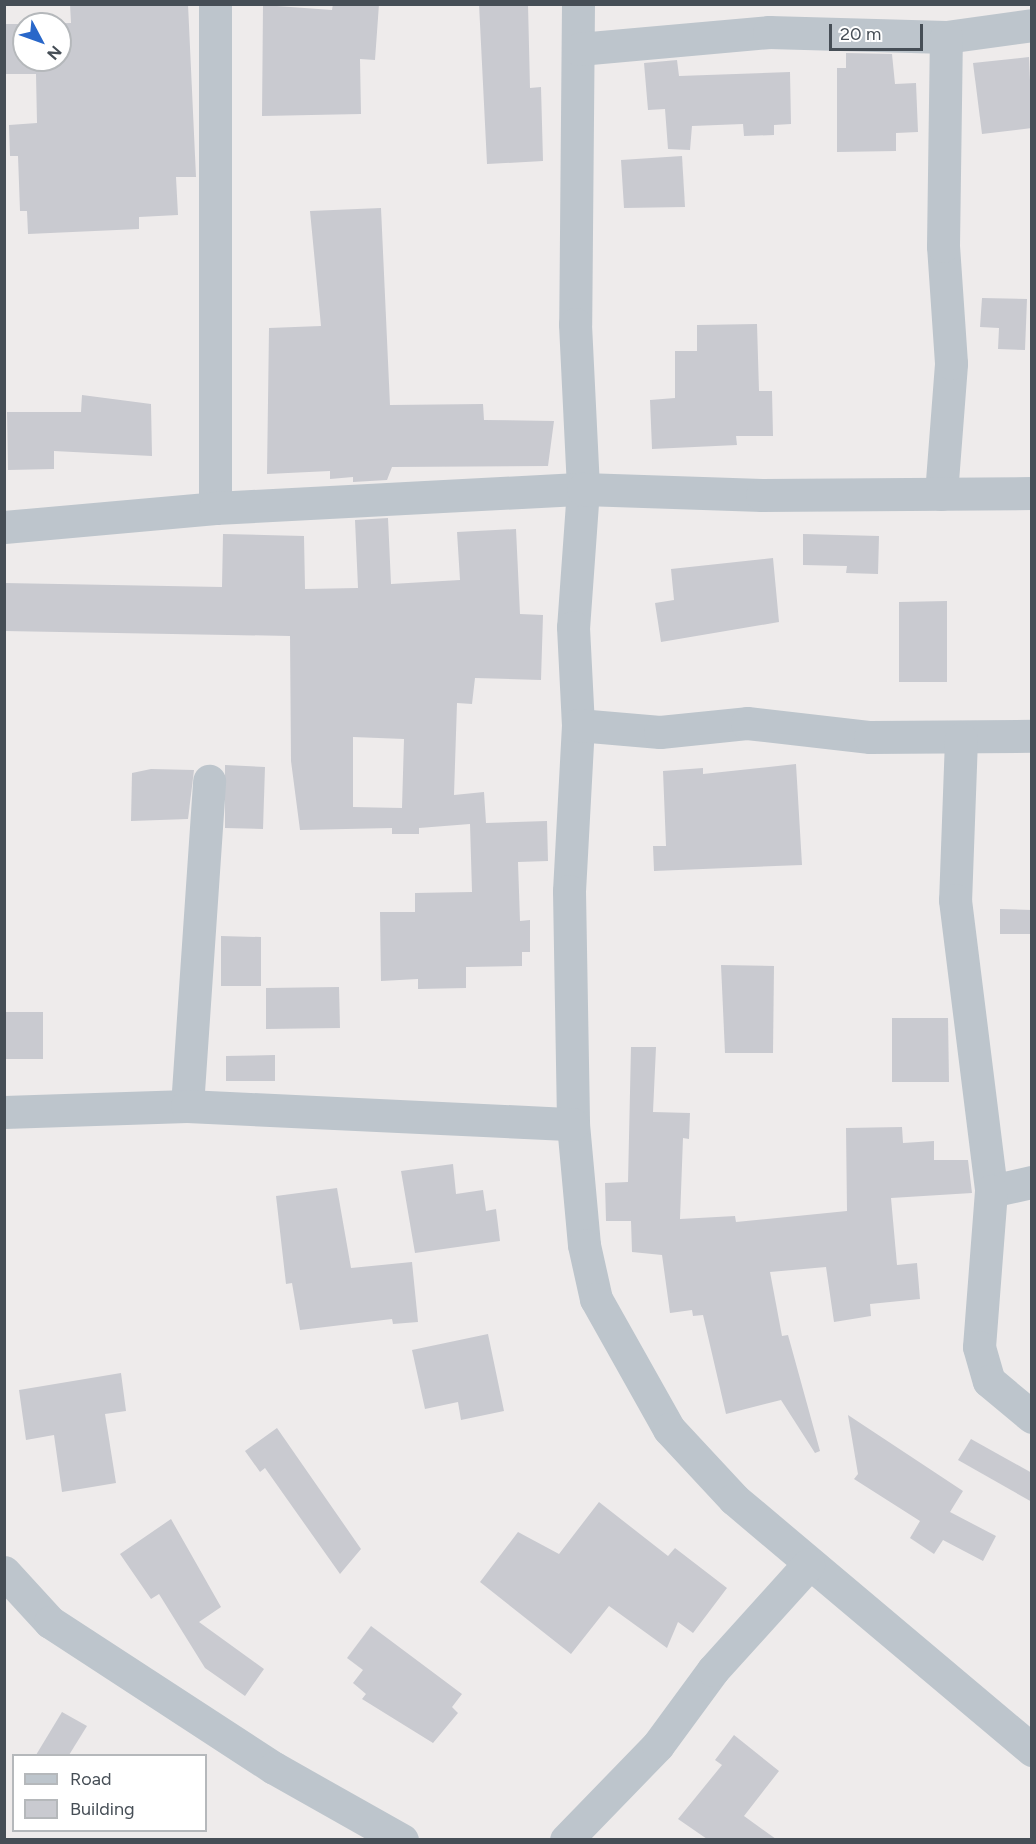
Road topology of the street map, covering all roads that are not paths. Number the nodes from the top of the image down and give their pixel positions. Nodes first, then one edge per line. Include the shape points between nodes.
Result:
1 (215, 4) edge
2 (578, 4) edge
3 (1032, 25) edge
4 (946, 37) junction
5 (579, 49) junction
6 (583, 489) junction
7 (942, 494) junction
8 (1032, 494) edge
9 (214, 508) junction
10 (4, 527) edge
11 (578, 725) junction
12 (1032, 736) edge
13 (961, 739) junction
14 (209, 781) dead end
15 (187, 1106) junction
16 (4, 1112) edge
17 (573, 1124) junction
18 (1032, 1182) edge
19 (991, 1191) junction
20 (1032, 1417) edge
21 (808, 1565) junction
22 (4, 1572) edge
23 (1032, 1750) edge
24 (402, 1839) edge
25 (566, 1839) edge

1 - 9 street
2 - 5 street
3 - 4 street
4 - 5 street via 769,32
4 - 7 street via 943,246 951,363
5 - 6 street via 575,324
6 - 7 street
6 - 9 street
6 - 11 street via 573,627
7 - 8 street
9 - 10 street
11 - 13 street via 660,732 747,723 870,737
11 - 17 street via 569,891
12 - 13 street
13 - 19 street via 955,900
14 - 15 street
15 - 16 street
15 - 17 street
17 - 21 street via 584,1245 596,1299 629,1364 669,1430 734,1499
18 - 19 street
19 - 20 street via 978,1307 980,1347 989,1381
21 - 23 street
21 - 25 street via 713,1670 658,1745
22 - 24 street via 50,1622 274,1767

